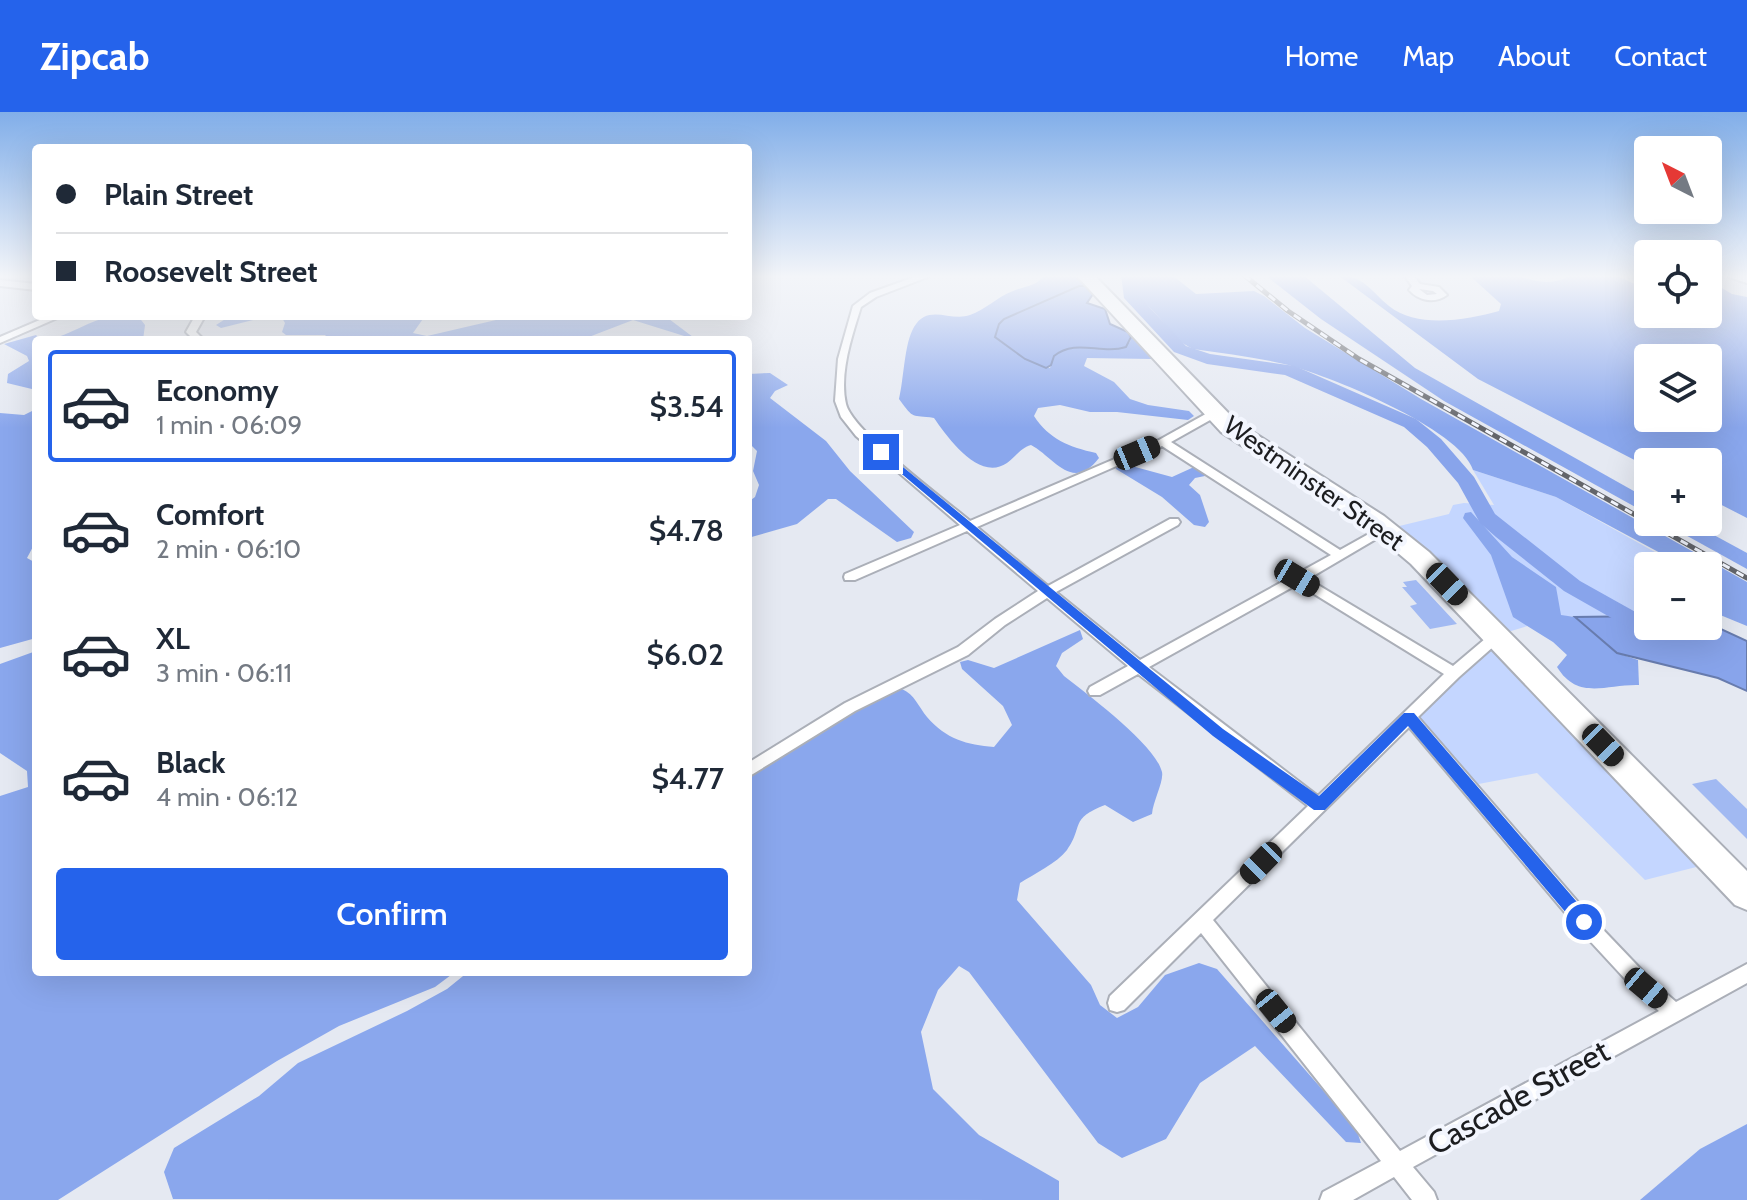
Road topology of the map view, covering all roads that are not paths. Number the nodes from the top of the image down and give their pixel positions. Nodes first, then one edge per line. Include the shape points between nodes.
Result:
1 (34, 326) edge
2 (852, 326) edge
3 (1132, 326) edge
4 (0, 340) edge
5 (1215, 413) junction
6 (1163, 442) junction
7 (1174, 522) dead end
8 (967, 525) junction
9 (1387, 529) junction
10 (1338, 554) junction
11 (850, 577) dead end
12 (1297, 578) junction
13 (1047, 592) junction
14 (1497, 636) junction
15 (1137, 666) junction
16 (1454, 673) junction
17 (1095, 691) dead end
18 (1409, 717) junction
19 (752, 768) edge
20 (1319, 805) junction
21 (1747, 894) edge
22 (1203, 921) junction
23 (1747, 973) edge
24 (1117, 1003) dead end
25 (1674, 1012) junction
26 (1396, 1163) junction
27 (1331, 1200) edge
28 (1426, 1200) edge

1 - 4 street
2 - 8 street via 838,389 843,412 861,434
3 - 5 highway, Westminster Street
5 - 6 street
5 - 9 highway, Westminster Street via 1245,440
6 - 8 street
6 - 10 street
7 - 13 street
8 - 11 street
8 - 13 street
9 - 10 street
9 - 14 highway, Westminster Street
10 - 12 street
12 - 15 street
12 - 16 street
13 - 15 street
13 - 19 street via 963,651 850,707
14 - 16 street
14 - 21 highway, Westminster Street
15 - 17 street
15 - 20 street
16 - 18 street
18 - 20 street
18 - 25 street via 1584,922
20 - 22 street
22 - 24 street
22 - 26 street
23 - 25 street, Cascade Street
25 - 26 street, Cascade Street
26 - 27 street, Cascade Street
26 - 28 street

